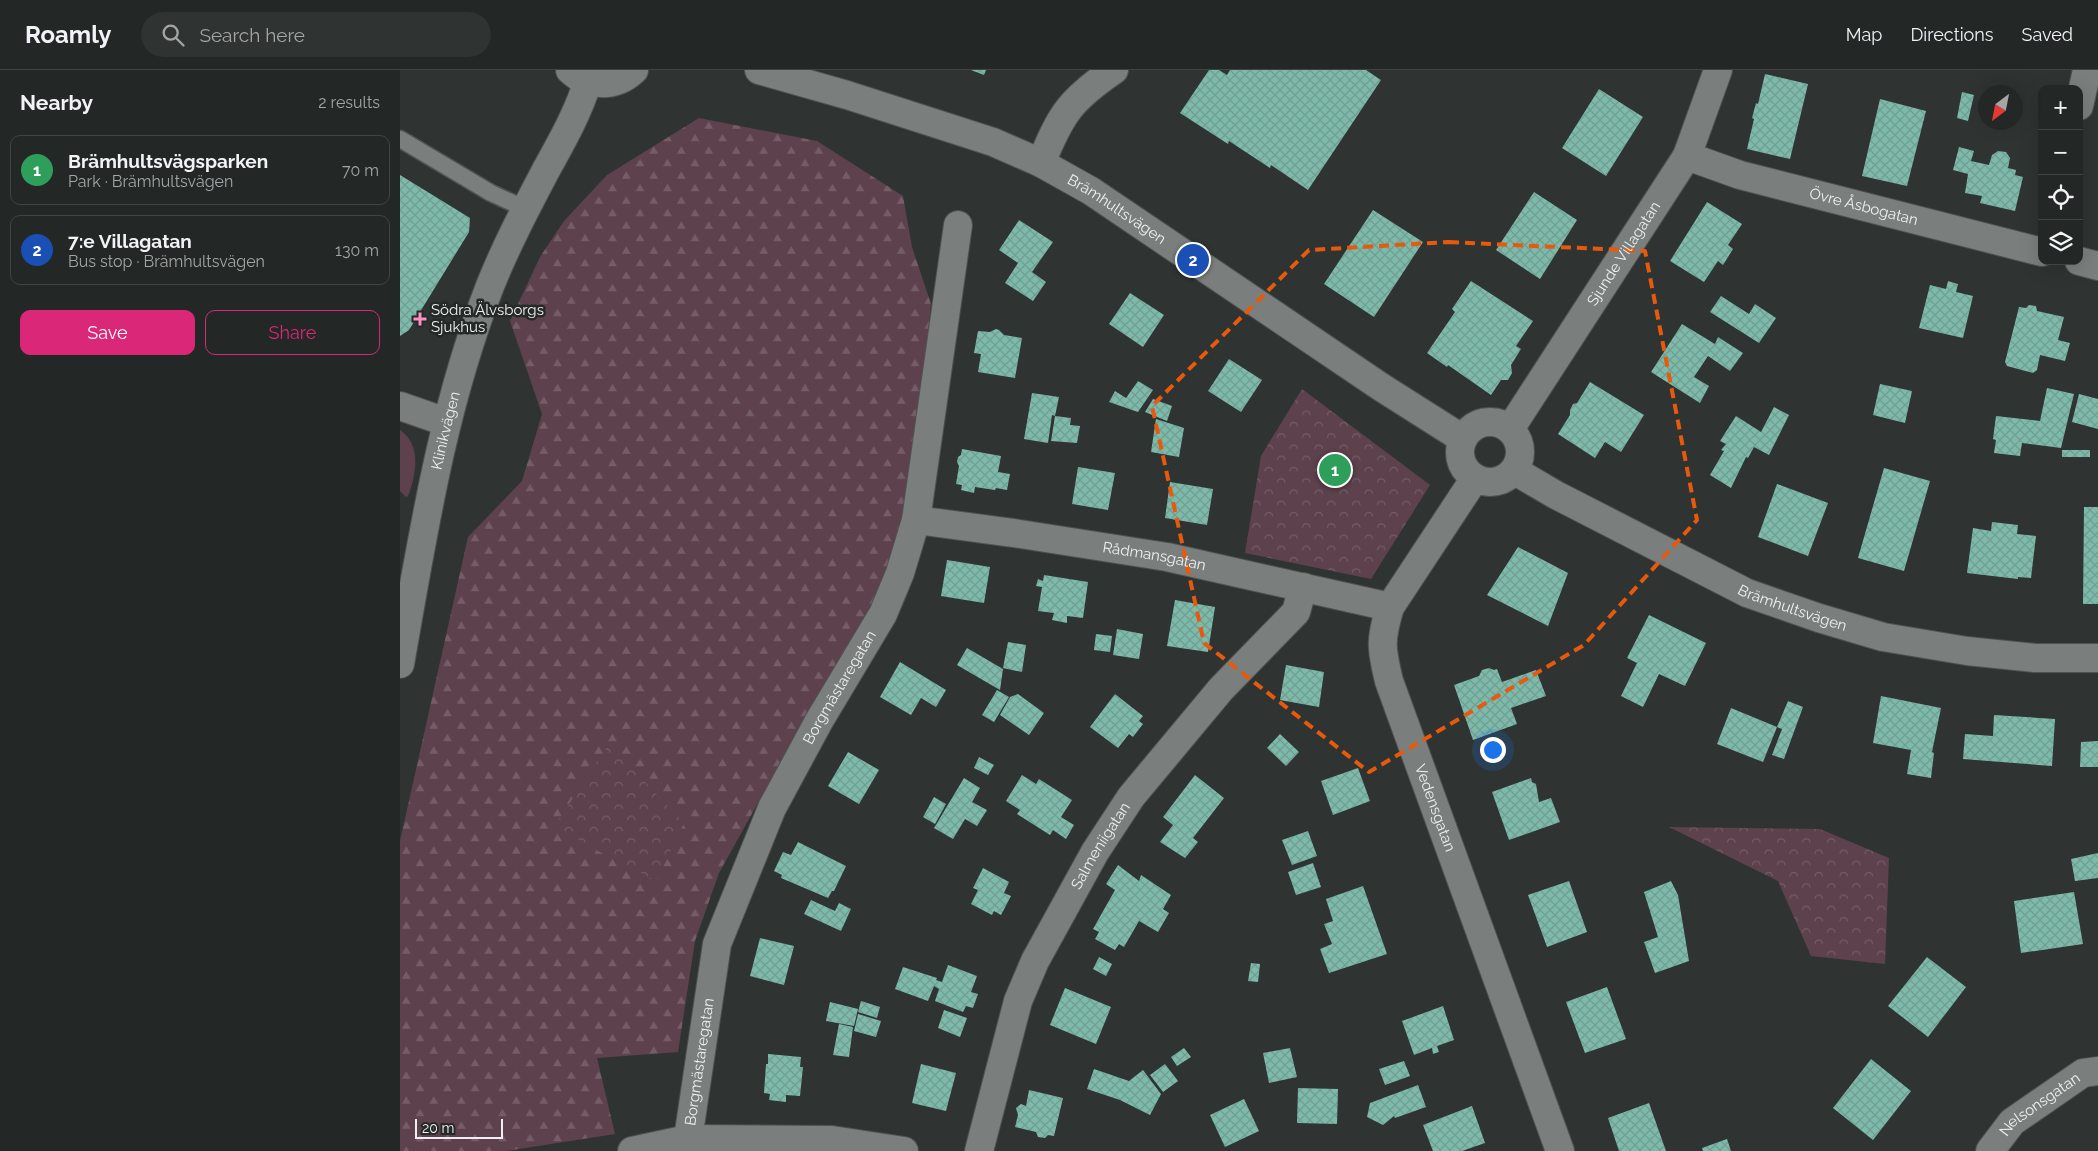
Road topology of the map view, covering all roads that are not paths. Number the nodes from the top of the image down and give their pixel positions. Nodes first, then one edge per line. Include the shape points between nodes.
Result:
1 (634, 70) edge
2 (759, 70) edge
3 (1114, 70) edge
4 (1718, 70) edge
5 (2087, 70) edge
6 (579, 76) edge
7 (2083, 88) edge
8 (400, 139) edge
9 (1686, 156) junction
10 (1041, 163) junction
11 (526, 208) junction
12 (958, 225) dead end
13 (2038, 251) edge
14 (2083, 262) edge
15 (2098, 266) edge
16 (400, 406) edge
17 (446, 422) junction
18 (1510, 429) junction
19 (1463, 439) junction
20 (1514, 471) junction
21 (1475, 478) junction
22 (916, 520) junction
23 (1303, 587) junction
24 (1390, 608) junction
25 (2098, 658) edge
26 (400, 664) edge
27 (2098, 1071) edge
28 (688, 1140) junction
29 (632, 1151) edge
30 (904, 1151) edge
31 (979, 1151) edge
32 (1560, 1151) edge
33 (1990, 1151) edge

1 - 6 street via 622,79 605,83
2 - 10 street, Brämhultsvägen via 939,123
3 - 10 street via 1087,88 1072,104 1059,121
4 - 9 street, Sjunde Villagatan
5 - 7 street
6 - 11 street, Klinikvägen via 580,107
8 - 11 lane via 491,193
9 - 13 street, Övre Åsbogatan via 1740,174
9 - 18 street, Sjunde Villagatan
10 - 19 street, Brämhultsvägen via 1091,191 1381,388
11 - 17 street, Klinikvägen via 491,284 470,340
12 - 22 street, Borgmästaregatan
14 - 15 street
16 - 17 street
17 - 26 street, Klinikvägen via 432,480
18 - 19 street via 1502,424 1484,422 1475,426
18 - 20 street via 1520,444 1519,462
19 - 21 street via 1461,461
20 - 21 street via 1492,483
20 - 25 street, Brämhultsvägen via 1747,593 1819,618 1883,637 1967,651 2035,658
21 - 24 street, Vedensgatan
22 - 23 street, Rådmansgatan via 1167,558
22 - 28 street, Borgmästaregatan via 900,573 882,614 772,808 717,944
23 - 24 street, Rådmansgatan
23 - 31 street, Salmeniigatan via 1296,612 1221,689 1131,797 1095,852 1035,961 1018,1000
24 - 32 street, Vedensgatan via 1381,648 1389,681
27 - 33 street, Nelsonsgatan via 2083,1073 2012,1122
28 - 29 street
28 - 30 street via 832,1140

